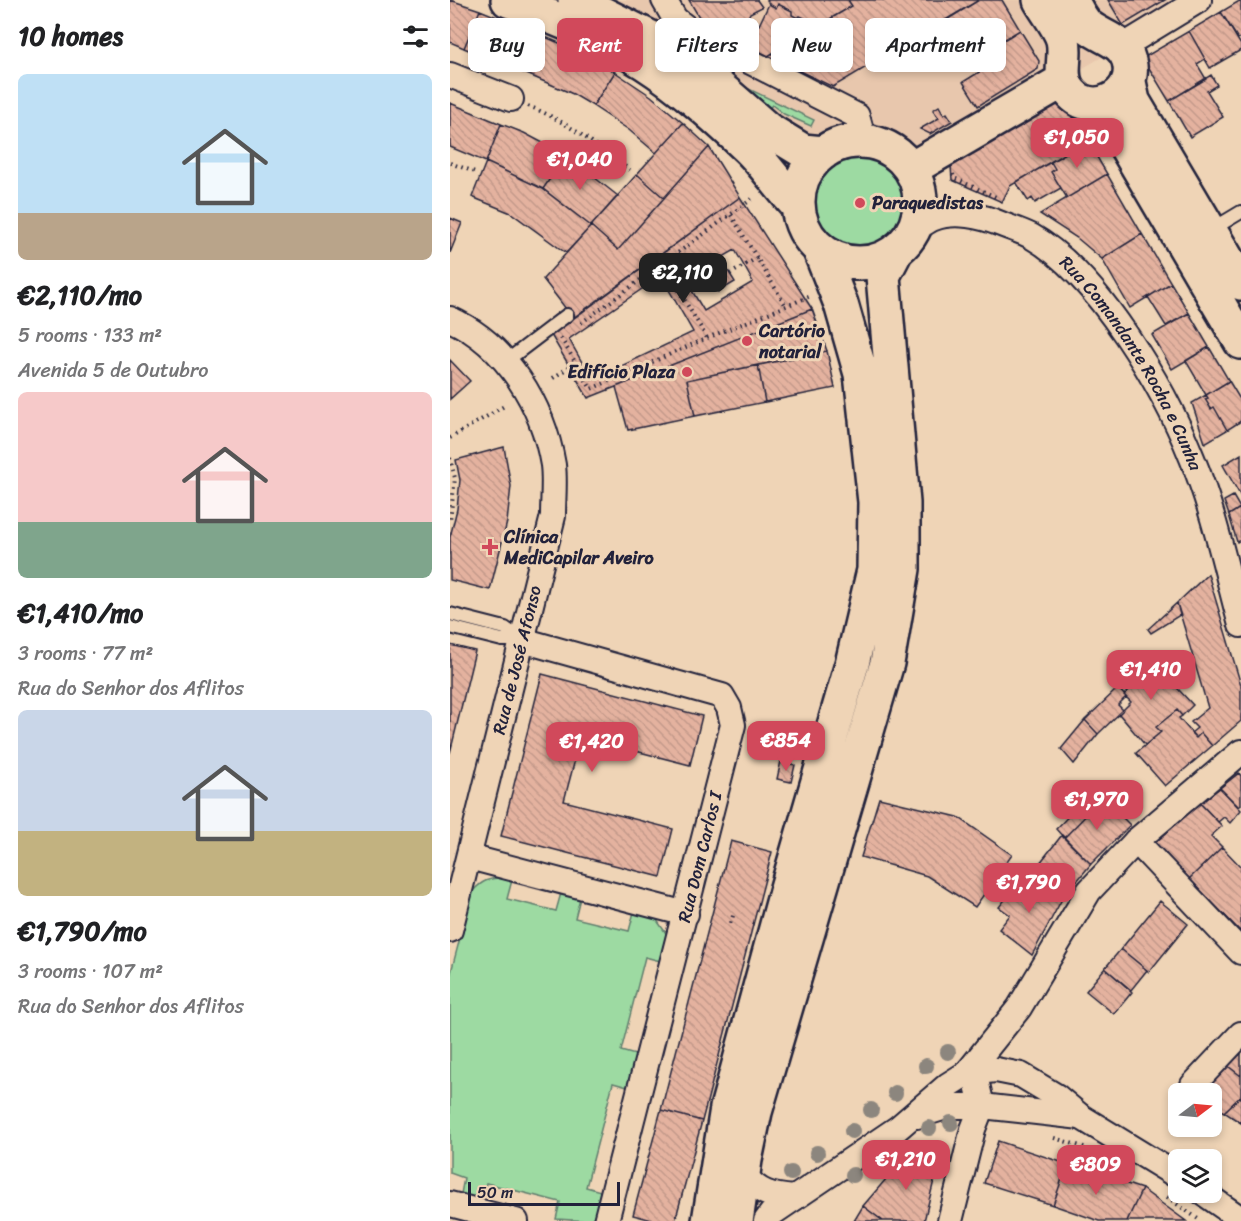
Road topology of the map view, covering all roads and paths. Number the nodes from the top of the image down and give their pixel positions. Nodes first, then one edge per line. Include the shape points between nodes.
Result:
1 (507, 0) edge
2 (575, 0) edge
3 (664, 0) edge
4 (1040, 0) edge
5 (1071, 0) edge
6 (1199, 0) edge
7 (1114, 42) junction
8 (1063, 71) junction
9 (450, 75) edge
10 (1129, 82) junction
11 (511, 99) dead end
12 (1092, 104) junction
13 (542, 111) dead end
14 (864, 141) junction
15 (823, 153) junction
16 (450, 163) edge
17 (953, 165) dead end
18 (911, 169) junction
19 (630, 170) dead end
20 (475, 172) dead end
21 (752, 199) dead end
22 (1004, 200) dead end
23 (798, 206) junction
24 (1241, 212) edge
25 (731, 215) junction
26 (1210, 231) junction
27 (905, 241) junction
28 (819, 249) junction
29 (757, 258) junction
30 (663, 264) junction
31 (730, 274) dead end
32 (1241, 283) edge
33 (815, 294) dead end
34 (786, 306) junction
35 (567, 315) dead end
36 (450, 319) edge
37 (579, 324) dead end
38 (570, 331) dead end
39 (707, 338) junction
40 (1241, 342) edge
41 (505, 362) junction
42 (575, 363) junction
43 (553, 378) dead end
44 (506, 405) dead end
45 (450, 438) edge
46 (450, 458) edge
47 (450, 521) edge
48 (450, 614) edge
49 (1241, 625) edge
50 (450, 627) edge
51 (522, 640) junction
52 (1241, 752) edge
53 (1136, 841) junction
54 (469, 857) junction
55 (456, 886) edge
56 (734, 912) dead end
57 (686, 914) junction
58 (731, 923) dead end
59 (450, 930) edge
60 (1241, 952) edge
61 (1241, 1034) edge
62 (967, 1073) junction
63 (1195, 1083) edge
64 (982, 1106) junction
65 (912, 1117) junction
66 (1081, 1117) junction
67 (1046, 1135) dead end
68 (1096, 1152) dead end
69 (743, 1174) junction
70 (1168, 1184) edge
71 (794, 1198) junction
72 (1186, 1203) edge
73 (1218, 1203) edge
74 (450, 1204) edge
75 (768, 1218) edge
76 (1241, 1219) edge
77 (516, 1221) edge
78 (606, 1221) edge
79 (709, 1221) edge
80 (736, 1221) edge
81 (741, 1221) edge
82 (950, 1221) edge
83 (1201, 1221) edge

1 - 23 main road via 555,18 645,63 748,149
2 - 15 main road via 657,41 704,74 767,129 803,151
3 - 14 street via 675,19 692,32 857,116
4 - 8 main road via 1063,39
5 - 7 main road via 1086,25
6 - 7 street
7 - 8 main road via 1096,36 1075,43 1067,52
7 - 10 main road via 1130,64
8 - 12 main road via 1074,96
8 - 18 main road
9 - 11 street
10 - 12 main road via 1114,100
10 - 26 main road via 1133,101
12 - 40 main road via 1108,116
13 - 19 path
14 - 15 main road via 850,141
14 - 18 main road via 899,155
15 - 23 main road via 809,167
16 - 20 path
17 - 22 path via 954,178
18 - 27 main road via 921,209
21 - 25 path
23 - 28 main road via 801,222
24 - 26 lane
25 - 29 path
25 - 30 path
26 - 32 main road
27 - 28 main road via 876,261 856,264
27 - 49 street, Rua Comandante Rocha e Cunha via 935,217 960,214 988,218 1031,237 1096,293 1163,396 1193,459
27 - 69 main road via 883,276 903,503 903,569 887,663 755,1112
28 - 79 main road via 841,304 861,374 875,502 874,570 852,664 727,1108
29 - 31 path
29 - 34 path
30 - 37 path
30 - 39 path
33 - 34 path
34 - 39 path
35 - 41 lane
36 - 41 street, Rua de José Afonso via 494,348
38 - 42 path via 561,338
39 - 42 path via 591,389
41 - 51 street, Rua de José Afonso via 528,393 543,424 553,466 553,516
42 - 43 path
44 - 45 path
46 - 47 path via 455,478
48 - 51 lane via 505,628
50 - 51 lane via 502,640
51 - 54 street, Rua de José Afonso
51 - 57 street, Rua Dom Carlos I via 722,696 733,725
52 - 53 street
53 - 60 street
53 - 62 street via 1089,891 1019,1008
54 - 55 street, Rua de José Afonso
54 - 57 street
55 - 59 street, Rua de José Afonso
56 - 58 path
57 - 78 street, Rua Dom Carlos I
61 - 63 street
62 - 64 street via 976,1080
62 - 65 street
62 - 66 street via 996,1070 1021,1075
64 - 65 street via 949,1106
64 - 66 street
64 - 82 street
65 - 71 street
66 - 70 street
67 - 68 path
69 - 71 street via 755,1188 775,1197
69 - 80 main road
71 - 75 street
72 - 83 path
73 - 76 street
74 - 77 street
75 - 81 street

